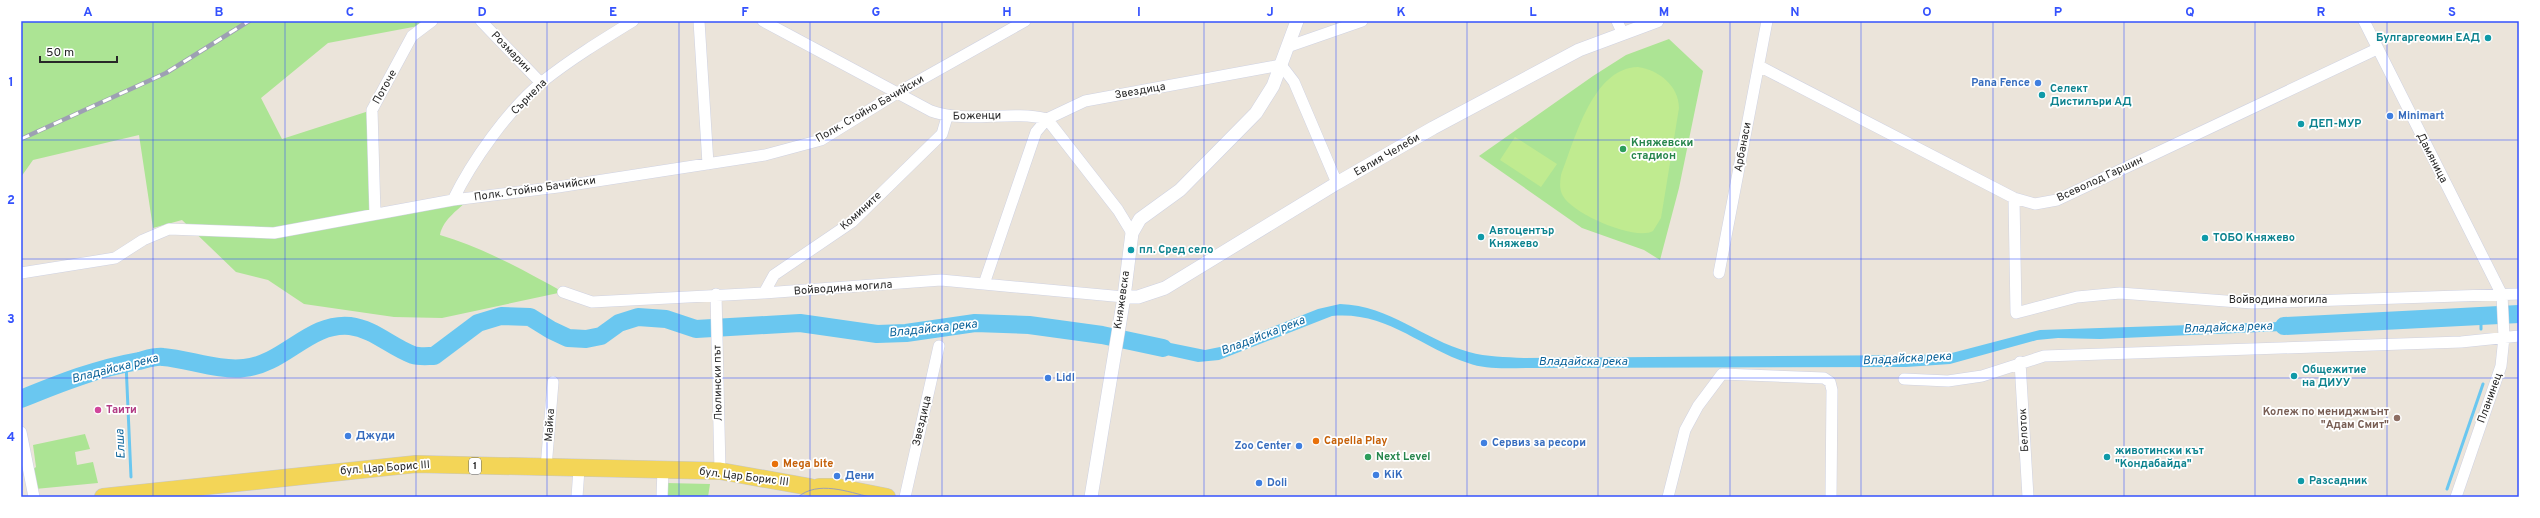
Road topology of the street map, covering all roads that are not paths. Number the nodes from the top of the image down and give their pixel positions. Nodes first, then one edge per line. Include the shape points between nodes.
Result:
1 (432, 21) edge
2 (481, 21) edge
3 (634, 21) edge
4 (699, 21) edge
5 (763, 21) edge
6 (1025, 21) edge
7 (1297, 21) edge
8 (1362, 21) edge
9 (1657, 21) edge
10 (1767, 21) edge
11 (2364, 21) edge
12 (1619, 27) edge
13 (1287, 47) junction
14 (2377, 49) junction
15 (1281, 65) junction
16 (1759, 66) junction
17 (541, 83) junction
18 (897, 93) junction
19 (947, 117) junction
20 (1047, 119) junction
21 (708, 164) junction
22 (1337, 183) junction
23 (2014, 198) junction
24 (452, 200) junction
25 (375, 214) junction
26 (1132, 233) junction
27 (1719, 272) dead end
28 (21, 273) edge
29 (984, 284) junction
30 (563, 292) dead end
31 (764, 293) junction
32 (2519, 294) edge
33 (1124, 297) junction
34 (716, 299) junction
35 (2502, 300) junction
36 (2503, 333) junction
37 (2519, 336) edge
38 (939, 346) dead end
39 (2020, 362) junction
40 (1904, 379) dead end
41 (553, 382) dead end
42 (21, 432) edge
43 (546, 468) junction
44 (579, 469) junction
45 (663, 470) junction
46 (720, 472) junction
47 (810, 487) junction
48 (34, 497) edge
49 (103, 497) edge
50 (577, 497) edge
51 (662, 497) edge
52 (834, 497) edge
53 (887, 497) edge
54 (905, 497) edge
55 (1091, 497) edge
56 (1668, 497) edge
57 (1831, 497) edge
58 (2028, 497) edge
59 (2456, 497) edge

1 - 25 street, Поточе via 412,36 372,110
2 - 17 street, Розмарин
3 - 17 street, Сърнела via 579,54
4 - 21 street
5 - 18 street, Боженци
6 - 18 street, Полк. Стойно Бачийски
7 - 13 street, Княжевска
8 - 13 street
9 - 12 street, Евлия Челеби
10 - 16 street, Арбанаси
11 - 14 street, Дамяница
12 - 22 street, Евлия Челеби
13 - 15 street, Княжевска
14 - 23 street, Всеволод Гаршин via 2057,200 2035,204
14 - 35 street, Дамяница
15 - 20 street, Звездица via 1085,101
15 - 22 street via 1294,82
15 - 26 street, Княжевска via 1269,93 1256,113 1180,190 1140,219
16 - 23 street, Всеволод Гаршин
16 - 27 street, Арбанаси
17 - 24 street, Сърнела via 497,131 467,172
18 - 19 street, Боженци
18 - 21 street, Полк. Стойно Бачийски via 821,140 765,155
19 - 20 street, Боженци via 1030,115
19 - 31 street, Комините via 942,134 852,222 774,275
20 - 26 street via 1118,210
20 - 29 street, Звездица via 1036,132
21 - 24 street, Полк. Стойно Бачийски
22 - 33 street, Евлия Челеби via 1170,285 1151,294
23 - 35 street, Войводина могила via 2016,313 2077,297 2120,293 2252,303
24 - 25 street, Полк. Стойно Бачийски
25 - 28 street, Полк. Стойно Бачийски via 274,233 168,229 143,240 115,258
26 - 33 street, Княжевска
29 - 31 street, Войводина могила via 940,280
29 - 33 street, Войводина могила
30 - 34 street, Войводина могила via 592,302
31 - 34 street, Войводина могила
32 - 35 street, Войводина могила
33 - 55 street, Княжевска
34 - 46 street, Люлински път
35 - 36 street, Планинец
36 - 37 street
36 - 39 street via 2460,342 2044,356
36 - 59 street, Планинец via 2501,366
38 - 54 street, Звездица
39 - 40 street via 1982,376 1948,381
39 - 58 street, Белоток
41 - 43 street, Майка
42 - 48 street
43 - 44 main road, бул. Цар Борис III / 1
43 - 49 main road, бул. Цар Борис III / 1 via 416,464
44 - 45 main road, бул. Цар Борис III / 1
44 - 50 street
45 - 46 main road, бул. Цар Борис III / 1
45 - 51 street
46 - 47 main road, бул. Цар Борис III / 1
47 - 52 main road, бул. Цар Борис III / 1
47 - 53 main road, бул. Цар Борис III / 1 via 837,487
56 - 57 street via 1685,430 1698,406 1722,374 1824,378 1830,382

